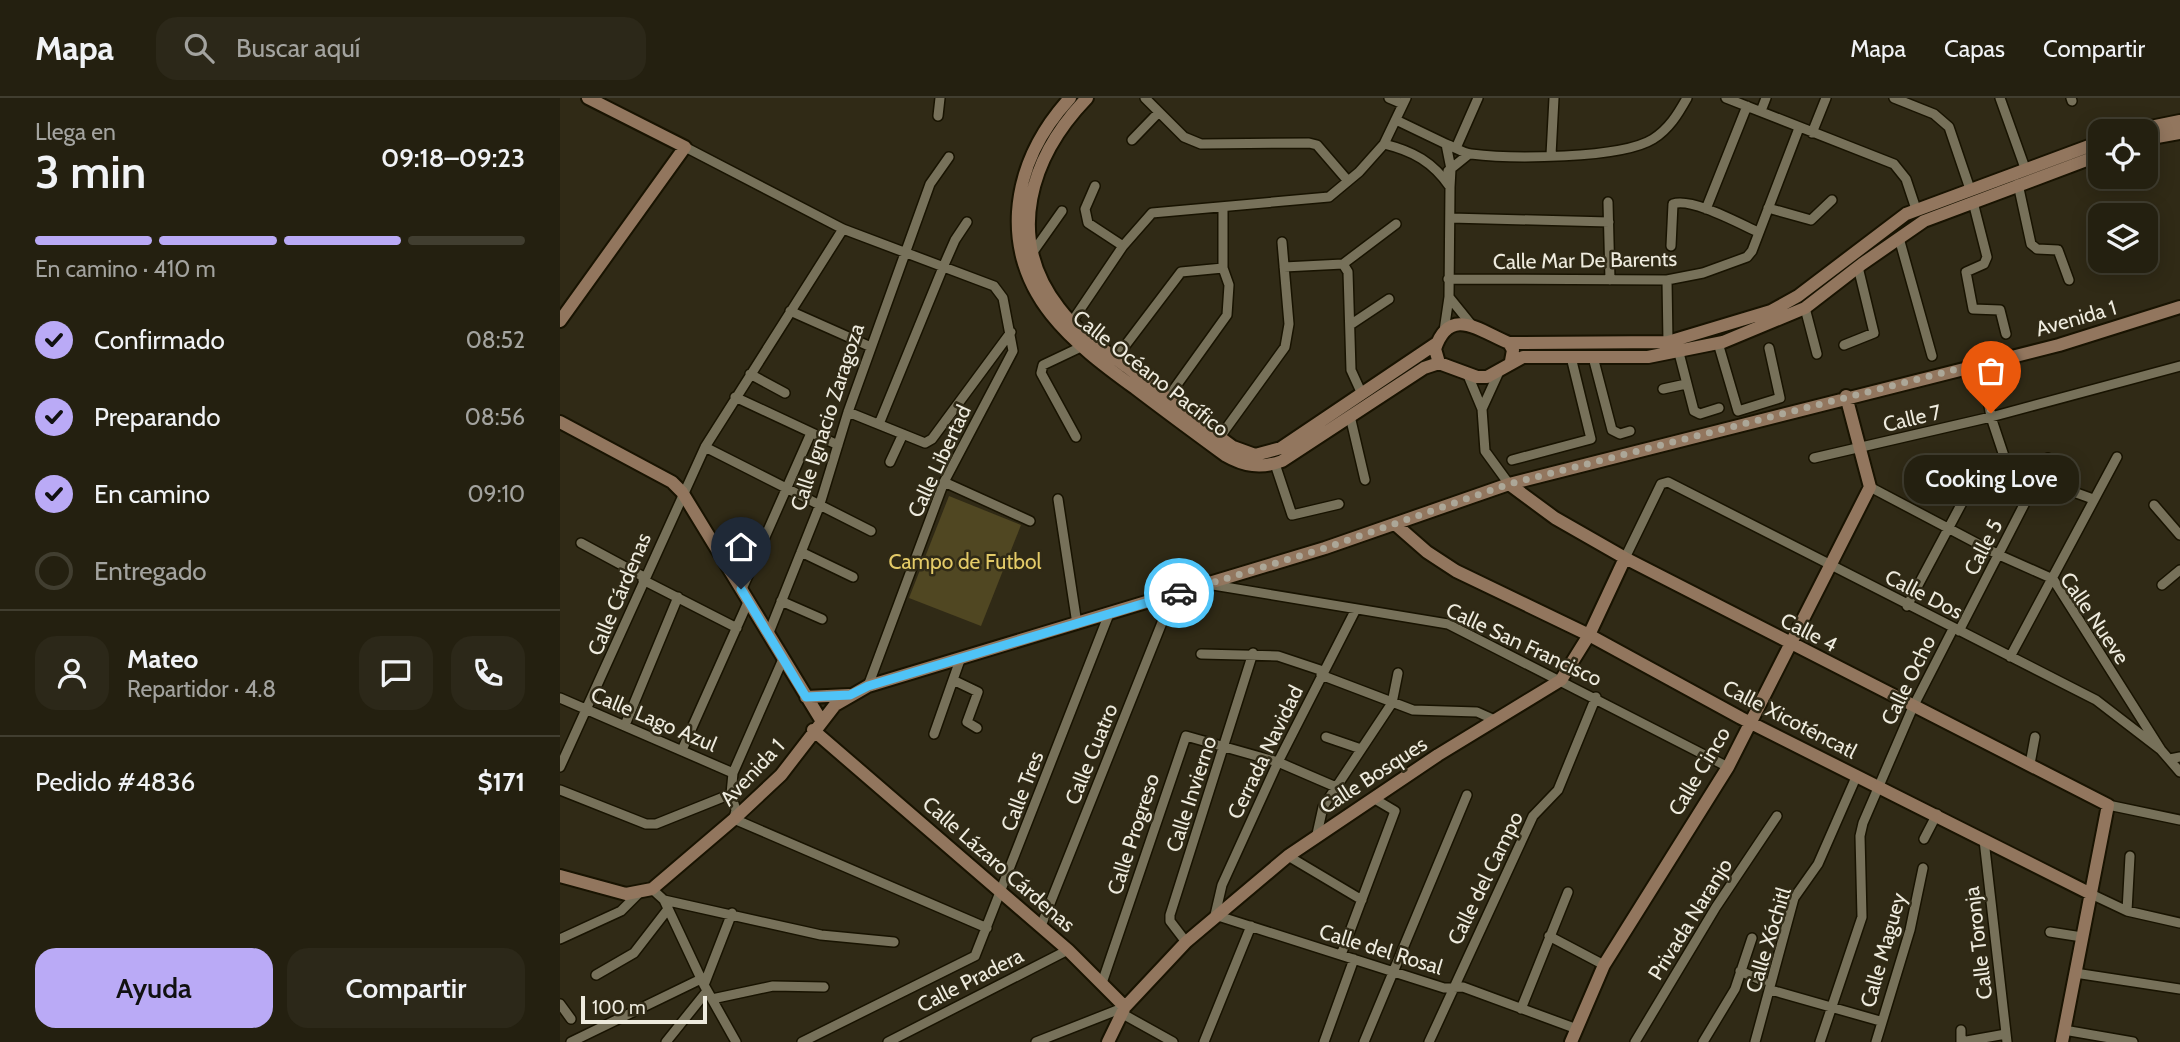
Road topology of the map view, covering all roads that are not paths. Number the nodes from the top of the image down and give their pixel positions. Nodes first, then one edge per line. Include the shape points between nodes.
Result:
1 (588, 98) edge
2 (940, 98) edge
3 (1070, 98) edge
4 (1087, 98) edge
5 (1145, 98) edge
6 (1389, 98) edge
7 (1478, 98) edge
8 (1554, 98) edge
9 (1687, 98) edge
10 (1726, 98) edge
11 (1766, 98) edge
12 (1826, 98) edge
13 (1894, 98) edge
14 (2000, 98) edge
15 (1405, 101) edge
16 (1747, 106) junction
17 (1761, 111) junction
18 (1159, 112) junction
19 (938, 116) dead end
20 (1396, 120) junction
21 (2180, 121) edge
22 (2158, 125) edge
23 (1799, 128) junction
24 (1812, 133) junction
25 (2180, 133) edge
26 (2158, 137) edge
27 (1132, 140) dead end
28 (1384, 144) junction
29 (1451, 146) junction
30 (685, 147) junction
31 (2088, 152) edge
32 (2088, 153) edge
33 (1469, 154) junction
34 (1551, 155) junction
35 (949, 157) dead end
36 (2025, 168) junction
37 (1451, 169) junction
38 (1441, 174) junction
39 (1348, 181) junction
40 (2018, 184) junction
41 (1096, 187) dead end
42 (1450, 187) junction
43 (1972, 195) junction
44 (1832, 200) dead end
45 (1608, 202) dead end
46 (1223, 207) junction
47 (1768, 208) junction
48 (1706, 209) junction
49 (1916, 209) junction
50 (1062, 211) dead end
51 (1450, 218) junction
52 (967, 222) dead end
53 (1609, 222) junction
54 (1396, 224) dead end
55 (843, 229) junction
56 (1758, 232) junction
57 (1899, 238) junction
58 (1282, 242) dead end
59 (1123, 246) junction
60 (1671, 246) dead end
61 (905, 250) junction
62 (1033, 252) junction
63 (1343, 264) junction
64 (944, 265) junction
65 (1284, 267) junction
66 (1858, 267) junction
67 (1223, 268) junction
68 (1448, 279) junction
69 (1610, 280) junction
70 (1667, 280) junction
71 (2069, 280) dead end
72 (1449, 297) junction
73 (1389, 299) dead end
74 (2180, 307) edge
75 (1805, 308) junction
76 (790, 310) junction
77 (1774, 317) junction
78 (560, 321) edge
79 (1071, 321) junction
80 (1469, 323) junction
81 (1350, 325) junction
82 (1444, 331) junction
83 (1011, 332) junction
84 (1065, 334) junction
85 (2006, 334) dead end
86 (1668, 342) junction
87 (1437, 343) junction
88 (1509, 343) junction
89 (1718, 343) junction
90 (1844, 345) dead end
91 (871, 347) junction
92 (1081, 347) junction
93 (1769, 348) dead end
94 (1679, 353) junction
95 (1817, 354) dead end
96 (1932, 356) dead end
97 (1571, 357) junction
98 (1593, 357) junction
99 (1115, 359) junction
100 (1511, 361) junction
101 (1439, 363) junction
102 (1981, 363) junction
103 (2180, 366) edge
104 (1467, 373) junction
105 (750, 374) junction
106 (1498, 374) junction
107 (1686, 384) junction
108 (1664, 389) dead end
109 (1361, 392) junction
110 (785, 393) dead end
111 (1846, 396) junction
112 (735, 397) junction
113 (1164, 403) junction
114 (1720, 408) dead end
115 (1482, 409) junction
116 (848, 412) junction
117 (1341, 417) junction
118 (1991, 417) junction
119 (560, 422) edge
120 (879, 424) junction
121 (1630, 431) dead end
122 (811, 433) junction
123 (903, 434) junction
124 (1076, 437) dead end
125 (1217, 442) junction
126 (838, 445) junction
127 (705, 447) junction
128 (1860, 448) junction
129 (2117, 457) dead end
130 (1814, 458) dead end
131 (2048, 458) dead end
132 (1512, 460) dead end
133 (890, 462) dead end
134 (1275, 464) junction
135 (1980, 469) dead end
136 (2037, 479) junction
137 (1365, 480) dead end
138 (944, 482) junction
139 (1664, 482) joint
140 (1509, 484) junction
141 (1870, 487) junction
142 (786, 490) junction
143 (682, 492) junction
144 (1058, 499) dead end
145 (2094, 499) junction
146 (1339, 504) dead end
147 (2154, 505) dead end
148 (821, 508) junction
149 (1030, 521) dead end
150 (1395, 524) junction
151 (1947, 528) junction
152 (871, 531) dead end
153 (2180, 534) edge
154 (581, 543) dead end
155 (801, 552) junction
156 (1999, 555) junction
157 (1625, 558) junction
158 (1831, 567) junction
159 (2180, 570) edge
160 (853, 577) dead end
161 (644, 578) junction
162 (2053, 579) junction
163 (1207, 584) junction
164 (2162, 585) dead end
165 (741, 589) junction
166 (1173, 595) junction
167 (678, 597) junction
168 (781, 601) junction
169 (748, 602) junction
170 (1907, 606) junction
171 (1356, 609) junction
172 (1109, 614) junction
173 (822, 619) dead end
174 (1077, 624) junction
175 (737, 628) junction
176 (1956, 630) junction
177 (768, 635) junction
178 (1589, 635) junction
179 (1790, 644) junction
180 (1253, 653) junction
181 (1201, 654) dead end
182 (2010, 657) junction
183 (783, 659) junction
184 (960, 660) junction
185 (1322, 673) junction
186 (1398, 673) dead end
187 (953, 680) junction
188 (1561, 680) junction
189 (868, 686) junction
190 (850, 695) junction
191 (806, 697) junction
192 (1596, 697) junction
193 (560, 698) edge
194 (1392, 702) junction
195 (1913, 707) junction
196 (588, 710) junction
197 (1495, 720) junction
198 (1750, 722) junction
199 (625, 725) junction
200 (817, 725) junction
201 (977, 729) dead end
202 (934, 734) dead end
203 (1326, 737) dead end
204 (2035, 737) dead end
205 (1226, 745) junction
206 (682, 750) junction
207 (1361, 750) junction
208 (2161, 750) junction
209 (2180, 757) edge
210 (2170, 759) junction
211 (1278, 762) junction
212 (2030, 764) junction
213 (560, 767) edge
214 (1728, 767) junction
215 (2180, 772) edge
216 (733, 773) junction
217 (1857, 775) junction
218 (1879, 786) junction
219 (1336, 788) junction
220 (560, 790) edge
221 (731, 794) junction
222 (1466, 794) dead end
223 (1373, 798) junction
224 (2108, 805) junction
225 (1937, 814) junction
226 (1777, 816) dead end
227 (734, 819) junction
228 (2180, 820) edge
229 (1317, 834) junction
230 (1924, 839) dead end
231 (1984, 840) junction
232 (1288, 856) junction
233 (2130, 856) dead end
234 (1923, 868) dead end
235 (560, 876) edge
236 (652, 890) junction
237 (1002, 892) junction
238 (1569, 892) dead end
239 (638, 894) junction
240 (2091, 894) junction
241 (1362, 900) junction
242 (666, 904) junction
243 (2127, 911) junction
244 (732, 913) junction
245 (1215, 915) junction
246 (2180, 923) edge
247 (1041, 926) junction
248 (1251, 926) junction
249 (987, 928) junction
250 (2050, 932) dead end
251 (1549, 936) junction
252 (1752, 937) dead end
253 (2082, 937) junction
254 (560, 939) edge
255 (894, 942) dead end
256 (1186, 942) junction
257 (1068, 950) junction
258 (1341, 955) junction
259 (1354, 959) junction
260 (1604, 965) junction
261 (1393, 971) junction
262 (1740, 971) junction
263 (2075, 973) junction
264 (596, 975) dead end
265 (1763, 981) dead end
266 (1102, 983) junction
267 (824, 987) dead end
268 (1452, 988) junction
269 (706, 989) junction
270 (2180, 989) edge
271 (1771, 990) junction
272 (560, 1004) edge
273 (1834, 1008) junction
274 (1521, 1009) junction
275 (1123, 1010) junction
276 (571, 1019) dead end
277 (1880, 1021) junction
278 (1961, 1030) dead end
279 (2063, 1036) edge
280 (1575, 1038) edge
281 (2006, 1038) edge
282 (1167, 1041) edge
283 (571, 1042) edge
284 (666, 1042) edge
285 (736, 1042) edge
286 (802, 1042) edge
287 (888, 1042) edge
288 (1036, 1042) edge
289 (1108, 1042) edge
290 (1204, 1042) edge
291 (1324, 1042) edge
292 (1364, 1042) edge
293 (1429, 1042) edge
294 (1635, 1042) edge
295 (1703, 1042) edge
296 (1755, 1042) edge
297 (1820, 1042) edge
298 (1876, 1042) edge
299 (1961, 1042) edge
300 (2133, 1042) edge

1 - 30 street
2 - 19 street
3 - 84 street, Calle Océano Pacífico via 1046,126 1029,159 1017,226 1032,288
4 - 62 street, Calle Océano Pacífico via 1055,135 1038,169 1030,208
5 - 18 street
6 - 15 street
7 - 29 street
8 - 34 street
9 - 34 street via 1666,128 1638,147 1597,155
10 - 16 street
11 - 17 street
12 - 24 street
13 - 43 street via 1943,119
14 - 36 street
15 - 20 street
16 - 17 street
16 - 48 street
17 - 23 street
18 - 27 street
18 - 39 street via 1184,137 1200,144 1317,145
20 - 28 street
20 - 29 street
21 - 22 street
23 - 24 street
23 - 47 street, Calle Mar De Barents
24 - 49 street via 1894,164 1906,179
25 - 26 street
28 - 38 street via 1420,156
28 - 39 street
29 - 33 street
29 - 37 street
30 - 55 street
30 - 78 street
31 - 36 street
32 - 40 street
33 - 34 street
33 - 37 street
35 - 61 street, Calle Ignacio Zaragoza via 930,184
36 - 43 street
37 - 38 street
37 - 42 street
38 - 42 street
39 - 46 street via 1320,200
40 - 43 street
40 - 71 street via 2031,244 2037,249 2058,250
41 - 59 street via 1085,209 1088,223
42 - 51 street
43 - 49 street
43 - 57 street
43 - 85 street via 1987,257 1984,264 1966,272 1973,309 2000,310
44 - 47 street via 1811,220
45 - 53 street
46 - 59 street via 1152,213
46 - 67 street
47 - 56 street, Calle Mar De Barents
48 - 56 street
48 - 60 street via 1673,204
49 - 77 street
50 - 62 street
51 - 53 street
51 - 68 street
52 - 64 street
53 - 69 street
54 - 63 street
55 - 61 street
55 - 76 street, Calle Cárdenas
56 - 70 street, Calle Mar De Barents via 1749,255 1703,274
57 - 66 street
57 - 96 street
58 - 65 street
59 - 79 street
61 - 64 street
61 - 91 street, Calle Ignacio Zaragoza
62 - 79 street, Calle Océano Pacífico via 1046,288
63 - 65 street
63 - 81 street via 1348,272
64 - 83 street via 999,291
64 - 120 street
65 - 125 street via 1289,324 1285,347
66 - 75 street
66 - 90 street via 1874,333
67 - 99 street via 1181,272
67 - 113 street via 1229,285 1227,315
68 - 69 street, Calle Mar De Barents
68 - 72 street
69 - 70 street, Calle Mar De Barents
70 - 86 street
72 - 80 street
72 - 82 street
73 - 81 street
74 - 102 street, Avenida 1 via 2059,345
75 - 77 street
75 - 95 street
76 - 91 street
76 - 105 street, Calle Cárdenas
77 - 86 street
77 - 89 street
79 - 84 street
79 - 99 street, Calle Océano Pacífico
80 - 82 street
80 - 88 street
81 - 109 street via 1351,370
82 - 87 street
83 - 123 street via 932,439 925,443
83 - 138 street, Calle Libertad via 1013,351
84 - 92 street, Calle Océano Pacífico
86 - 88 street
87 - 101 street
87 - 109 street, Calle Océano Pacífico
88 - 100 street
89 - 93 street via 1738,411 1780,398
89 - 94 street
91 - 116 street, Calle Ignacio Zaragoza
92 - 113 street, Calle Océano Pacífico
92 - 124 street via 1043,365 1041,373
94 - 98 street
94 - 107 street
97 - 98 street
97 - 100 street
97 - 132 street via 1591,439
98 - 121 street via 1612,430
99 - 113 street, Calle Océano Pacífico
100 - 106 street
101 - 104 street
101 - 117 street, Calle Océano Pacífico
102 - 111 street, Avenida 1
102 - 118 street
103 - 118 street, Calle 7
104 - 106 street via 1477,377
104 - 115 street, Calle 4
105 - 110 street
105 - 112 street, Calle Cárdenas
106 - 115 street, Calle 4
107 - 108 street
107 - 114 street via 1697,414
109 - 117 street, Calle Océano Pacífico
111 - 128 street
111 - 140 street, Avenida 1
112 - 122 street
112 - 127 street, Calle Cárdenas
113 - 125 street, Calle Océano Pacífico
115 - 140 street, Calle 4 via 1485,451
116 - 120 street
116 - 126 street, Calle Ignacio Zaragoza
117 - 125 street, Calle Océano Pacífico via 1270,453 1244,453
117 - 134 street, Calle Océano Pacífico
117 - 137 street
118 - 128 street, Calle 7
118 - 136 street via 2007,465
119 - 143 street, Calle Lázaro Cárdenas via 672,482
120 - 123 street
122 - 126 street
122 - 142 street
123 - 133 street
125 - 134 street, Calle Océano Pacífico via 1237,462
126 - 148 street, Calle Ignacio Zaragoza
127 - 142 street
127 - 143 street, Calle Cárdenas
128 - 130 street, Calle 7
128 - 141 street
129 - 145 street
131 - 136 street, Calle 5
134 - 146 street via 1292,516
135 - 151 street
136 - 145 street
136 - 156 street, Calle 5
138 - 149 street
138 - 189 street, Calle Libertad
139 - 157 street, Calle Bosques
139 - 158 street, Calle Dos
140 - 150 street, Avenida 1
140 - 157 street, Calle 4 via 1555,518
141 - 151 street, Calle Nueve
141 - 158 street, Calle Cinco
142 - 148 street
142 - 165 street
143 - 161 street, Calle Cárdenas
143 - 165 street, Calle Lázaro Cárdenas
144 - 174 street
145 - 162 street
147 - 153 street
148 - 152 street
148 - 155 street, Calle Ignacio Zaragoza
150 - 163 street, Avenida 1
150 - 178 street, Calle Xicoténcatl via 1456,572
151 - 156 street, Calle Nueve
151 - 170 street
154 - 161 street
155 - 160 street
155 - 168 street, Calle Ignacio Zaragoza
156 - 162 street, Calle Nueve
156 - 176 street, Calle 5
157 - 178 street, Calle Bosques
157 - 179 street, Calle 4
158 - 170 street, Calle Dos
158 - 179 street, Calle Cinco
159 - 164 street
161 - 167 street
161 - 196 street, Calle Cárdenas
162 - 182 street
162 - 208 street, Calle Nueve
163 - 166 street, Avenida 1
163 - 171 street, Calle San Francisco
165 - 169 street, Calle Lázaro Cárdenas
166 - 172 street, Avenida 1
166 - 247 street, Calle Cuatro
167 - 175 street
167 - 199 street
168 - 173 street
168 - 177 street, Calle Ignacio Zaragoza
169 - 175 street
169 - 177 street, Calle Lázaro Cárdenas
170 - 176 street, Calle Dos
171 - 185 street, Cerrada Navidad
171 - 188 street, Calle San Francisco via 1448,624
172 - 174 street, Avenida 1
172 - 237 street, Calle Tres
174 - 184 street, Avenida 1
175 - 206 street
176 - 182 street, Calle Dos
176 - 195 street, Calle Ocho
177 - 183 street, Calle Lázaro Cárdenas
178 - 188 street, Calle Bosques
178 - 198 street, Calle Xicoténcatl
179 - 195 street, Calle 4
179 - 198 street, Calle Cinco
180 - 181 street
180 - 185 street via 1295,660
180 - 205 street, Calle Invierno
182 - 208 street, Calle Dos via 2096,700
183 - 191 street, Calle Lázaro Cárdenas
183 - 216 street
184 - 187 street
184 - 189 street, Avenida 1
185 - 194 street
185 - 211 street, Cerrada Navidad
186 - 194 street
187 - 201 street via 978,692 967,722
187 - 202 street
188 - 192 street, Calle San Francisco
188 - 197 street, Calle Bosques
189 - 190 street, Avenida 1
190 - 191 street
190 - 200 street, Avenida 1
191 - 200 street, Calle Lázaro Cárdenas
192 - 214 street, Calle San Francisco
192 - 268 street, Calle del Campo via 1558,790 1533,816
193 - 196 street, Calle Lago Azul
194 - 197 street via 1413,710 1477,712
194 - 207 street
195 - 212 street, Calle 4
195 - 218 street, Calle Ocho
196 - 199 street, Calle Lago Azul
196 - 213 street, Calle Cárdenas
197 - 223 street, Calle Bosques
198 - 214 street, Calle Cinco
198 - 217 street, Calle Xicoténcatl
199 - 206 street, Calle Lago Azul
200 - 227 street, Avenida 1 via 780,775
200 - 237 street, Calle Lázaro Cárdenas
203 - 207 street
204 - 212 street
205 - 211 street, Calle Progreso
205 - 256 street, Calle Invierno via 1170,915
205 - 266 street, Calle Progreso via 1191,735 1183,740
206 - 216 street, Calle Lago Azul
207 - 219 street
208 - 210 street, Calle Nueve
209 - 210 street
210 - 215 street, Calle Nueve
211 - 219 street, Calle Progreso
211 - 245 street, Cerrada Navidad via 1222,885
212 - 224 street, Calle 4
214 - 260 street, Calle Cinco
216 - 221 street
217 - 218 street, Calle Xicoténcatl
217 - 271 street, Calle Xóchitl via 1818,864 1794,898
218 - 225 street, Calle Xicoténcatl
218 - 273 street, Calle Ocho via 1860,836 1862,916
219 - 229 street via 1323,807
220 - 221 street via 646,824
221 - 227 street
222 - 261 street
223 - 229 street, Calle Bosques
223 - 241 street via 1395,811
224 - 228 street, Calle 4
224 - 240 street
225 - 230 street
225 - 231 street, Calle Xicoténcatl
226 - 294 street, Privada Naranjo
227 - 236 street, Avenida 1
227 - 249 street
229 - 232 street, Calle Bosques
231 - 240 street, Calle Xicoténcatl
231 - 281 street, Calle Toronja
232 - 241 street
232 - 245 street, Calle Bosques
233 - 243 street
234 - 277 street, Calle Maguey via 1910,930
235 - 239 street, Avenida 1
236 - 239 street, Avenida 1
236 - 242 street
237 - 247 street, Calle Lázaro Cárdenas
237 - 249 street, Calle Tres
238 - 251 street
239 - 254 street via 621,911
240 - 243 street, Calle Xicoténcatl
240 - 253 street
241 - 258 street
242 - 244 street
242 - 264 street via 634,953
242 - 269 street
243 - 246 street, Calle Xicoténcatl
244 - 255 street via 821,935
244 - 269 street
245 - 248 street, Calle del Rosal
245 - 256 street, Calle Bosques
247 - 257 street, Calle Lázaro Cárdenas
248 - 258 street, Calle del Rosal
248 - 290 street
249 - 286 street, Calle Tres via 980,948 967,962
250 - 253 street
251 - 260 street
251 - 274 street
252 - 262 street
253 - 263 street
256 - 275 street, Calle Bosques
257 - 266 street, Calle Lázaro Cárdenas
257 - 287 street, Calle Pradera
258 - 259 street, Calle del Rosal
259 - 261 street, Calle del Rosal
259 - 291 street
260 - 280 street, Calle Cinco
261 - 268 street, Calle del Rosal
261 - 292 street
262 - 265 street
262 - 295 street via 1732,996
263 - 270 street
263 - 279 street
266 - 275 street, Calle Lázaro Cárdenas
267 - 269 street
268 - 274 street, Calle del Rosal via 1463,987
268 - 293 street, Calle del Campo
269 - 283 street
269 - 284 street
269 - 285 street
271 - 273 street
271 - 296 street, Calle Xóchitl
272 - 276 street
273 - 277 street
273 - 297 street, Calle Ocho
274 - 280 street, Calle del Rosal
275 - 282 street
275 - 288 street, Calle Bosques
275 - 289 street
277 - 298 street, Calle Maguey
278 - 299 street
279 - 300 street
281 - 299 street

